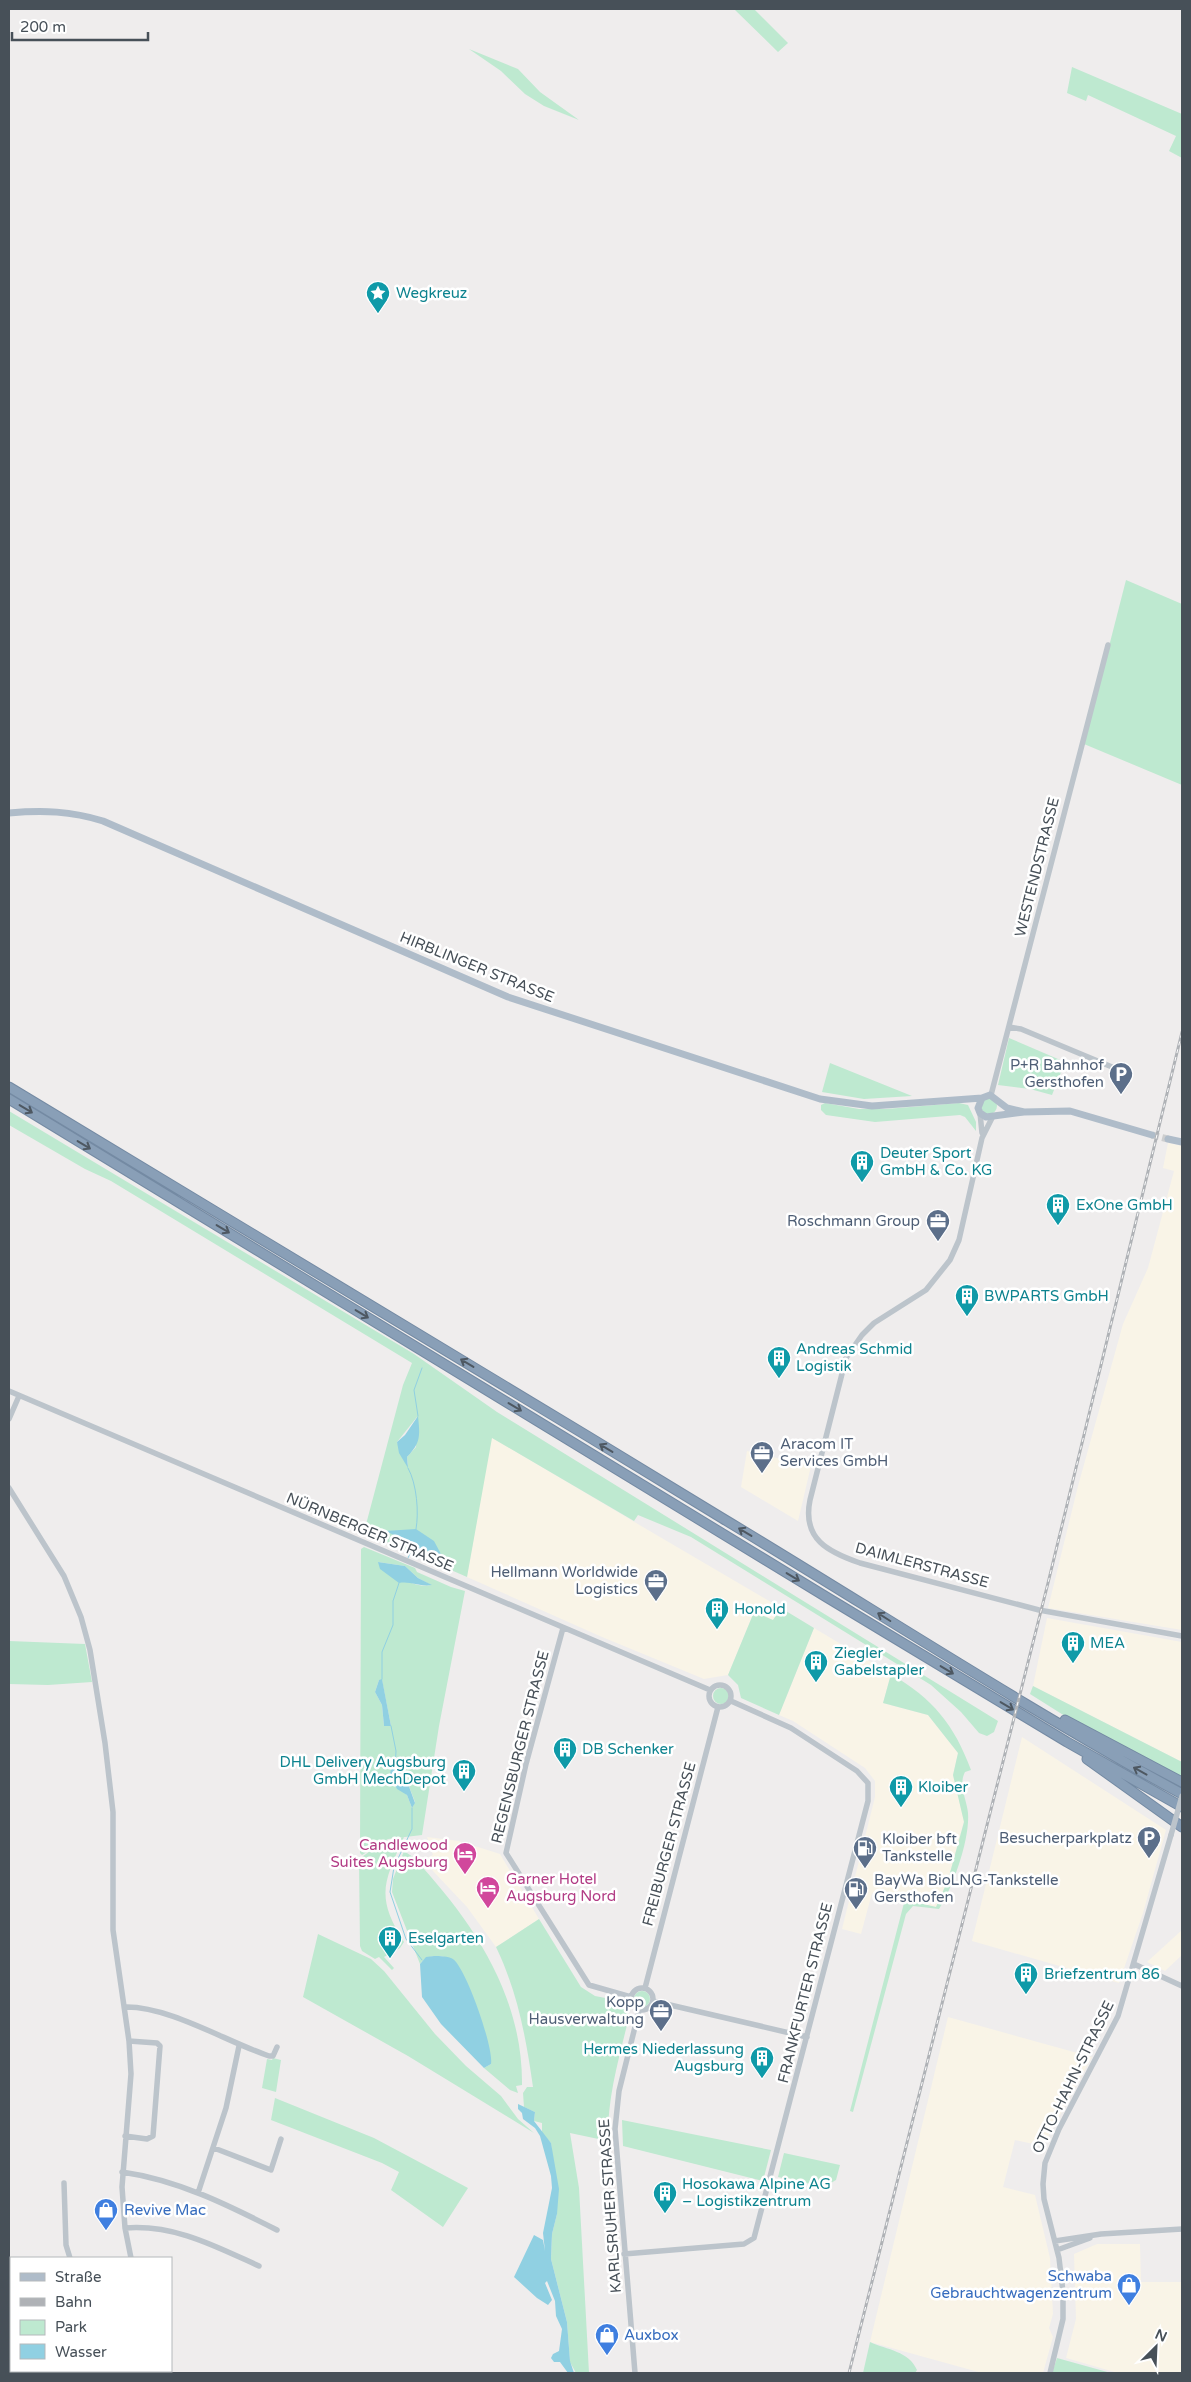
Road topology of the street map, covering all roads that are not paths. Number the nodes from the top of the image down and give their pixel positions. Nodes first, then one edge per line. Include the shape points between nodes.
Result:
1 (1108, 645) dead end
2 (10, 814) edge
3 (1009, 1027) junction
4 (1112, 1067) dead end
5 (9, 1087) edge
6 (991, 1095) junction
7 (9, 1098) edge
8 (982, 1098) junction
9 (943, 1100) junction
10 (1000, 1103) junction
11 (979, 1110) junction
12 (1024, 1112) junction
13 (995, 1115) junction
14 (1152, 1135) tunnel mouth
15 (982, 1138) junction
16 (1168, 1138) tunnel mouth
17 (1182, 1142) edge
18 (9, 1391) edge
19 (19, 1396) junction
20 (9, 1419) edge
21 (9, 1488) edge
22 (563, 1628) junction
23 (1182, 1636) edge
24 (710, 1690) junction
25 (731, 1701) junction
26 (718, 1707) junction
27 (1036, 1710) junction
28 (1067, 1742) junction
29 (1182, 1782) edge
30 (1182, 1795) edge
31 (1182, 1807) edge
32 (1182, 1827) edge
33 (1134, 1964) junction
34 (1182, 1986) edge
35 (645, 1988) junction
36 (631, 1997) junction
37 (654, 2002) junction
38 (126, 2007) junction
39 (639, 2010) junction
40 (807, 2037) junction
41 (129, 2042) junction
42 (239, 2046) junction
43 (278, 2047) dead end
44 (125, 2136) junction
45 (281, 2139) dead end
46 (214, 2148) junction
47 (122, 2172) junction
48 (64, 2184) dead end
49 (198, 2192) junction
50 (125, 2228) junction
51 (1182, 2229) edge
52 (277, 2230) dead end
53 (1101, 2234) junction
54 (1055, 2241) junction
55 (1057, 2250) junction
56 (624, 2254) junction
57 (70, 2257) edge
58 (131, 2257) edge
59 (258, 2266) dead end
60 (635, 2373) edge
61 (1050, 2373) edge

1 - 3 street, WESTENDSTRASSE
2 - 9 main road, HIRBLINGER STRASSE via 61,811 103,821 508,997 820,1099 892,1106
3 - 4 street
3 - 6 street, WESTENDSTRASSE
27 -> 5 highway
6 - 8 main road, HIRBLINGER STRASSE
6 - 10 main road, HIRBLINGER STRASSE
7 -> 28 highway
8 - 9 main road, HIRBLINGER STRASSE
8 - 11 main road
9 - 11 main road, HIRBLINGER STRASSE via 966,1102
10 - 12 main road, HIRBLINGER STRASSE
10 - 13 main road
11 - 13 main road, HIRBLINGER STRASSE via 986,1116
11 - 15 street, DAIMLERSTRASSE
12 - 13 main road, HIRBLINGER STRASSE
12 - 14 main road, HIRBLINGER STRASSE via 1075,1112
13 - 15 street, DAIMLERSTRASSE
15 - 23 street, DAIMLERSTRASSE via 959,1240 946,1267 926,1290 874,1323 846,1358 807,1515 812,1531 818,1541 836,1554 873,1567 1051,1612
16 - 17 main road
18 - 19 street, NÜRNBERGER STRASSE
19 - 20 street
19 - 22 street, NÜRNBERGER STRASSE
21 - 38 street via 64,1576 90,1650 110,1780 113,1930
22 - 24 street, NÜRNBERGER STRASSE
22 - 36 street, REGENSBURGER STRASSE via 506,1853 589,1985
24 - 25 street via 716,1685 724,1685 732,1693
24 - 26 street via 711,1702
25 - 26 street
25 - 40 street, FRANKFURTER STRASSE via 791,1728 865,1777 869,1789
26 - 35 street, FREIBURGER STRASSE
27 - 29 highway via 1065,1720
30 -> 27 highway
28 - 31 highway
28 - 32 highway
30 - 33 street, OTTO-HAHN-STRASSE, bridge
33 - 34 street
33 - 54 street, OTTO-HAHN-STRASSE via 1112,2031 1059,2129 1045,2163 1042,2184
35 - 36 street via 637,1989
35 - 37 street via 652,1993
36 - 39 street via 632,2004
37 - 39 street via 648,2009
37 - 40 street
38 - 41 street
38 - 42 street via 171,2017
39 - 56 street, KARLSRUHER STRASSE via 615,2114
40 - 56 street, FRANKFURTER STRASSE via 754,2238 744,2244
41 - 44 street
41 - 44 street via 157,2043 160,2046 153,2136 147,2139
42 - 43 street via 269,2056 273,2056
42 - 46 street via 233,2084
44 - 47 street
45 - 46 street via 271,2170
46 - 49 street
47 - 49 street
47 - 50 street
48 - 57 street via 66,2245
49 - 52 street
50 - 58 street
50 - 59 street via 170,2230 202,2240
51 - 53 street
53 - 54 street
53 - 55 street
54 - 55 street, OTTO-HAHN-STRASSE
55 - 61 street, OTTO-HAHN-STRASSE via 1063,2286 1063,2319
56 - 60 street, KARLSRUHER STRASSE

